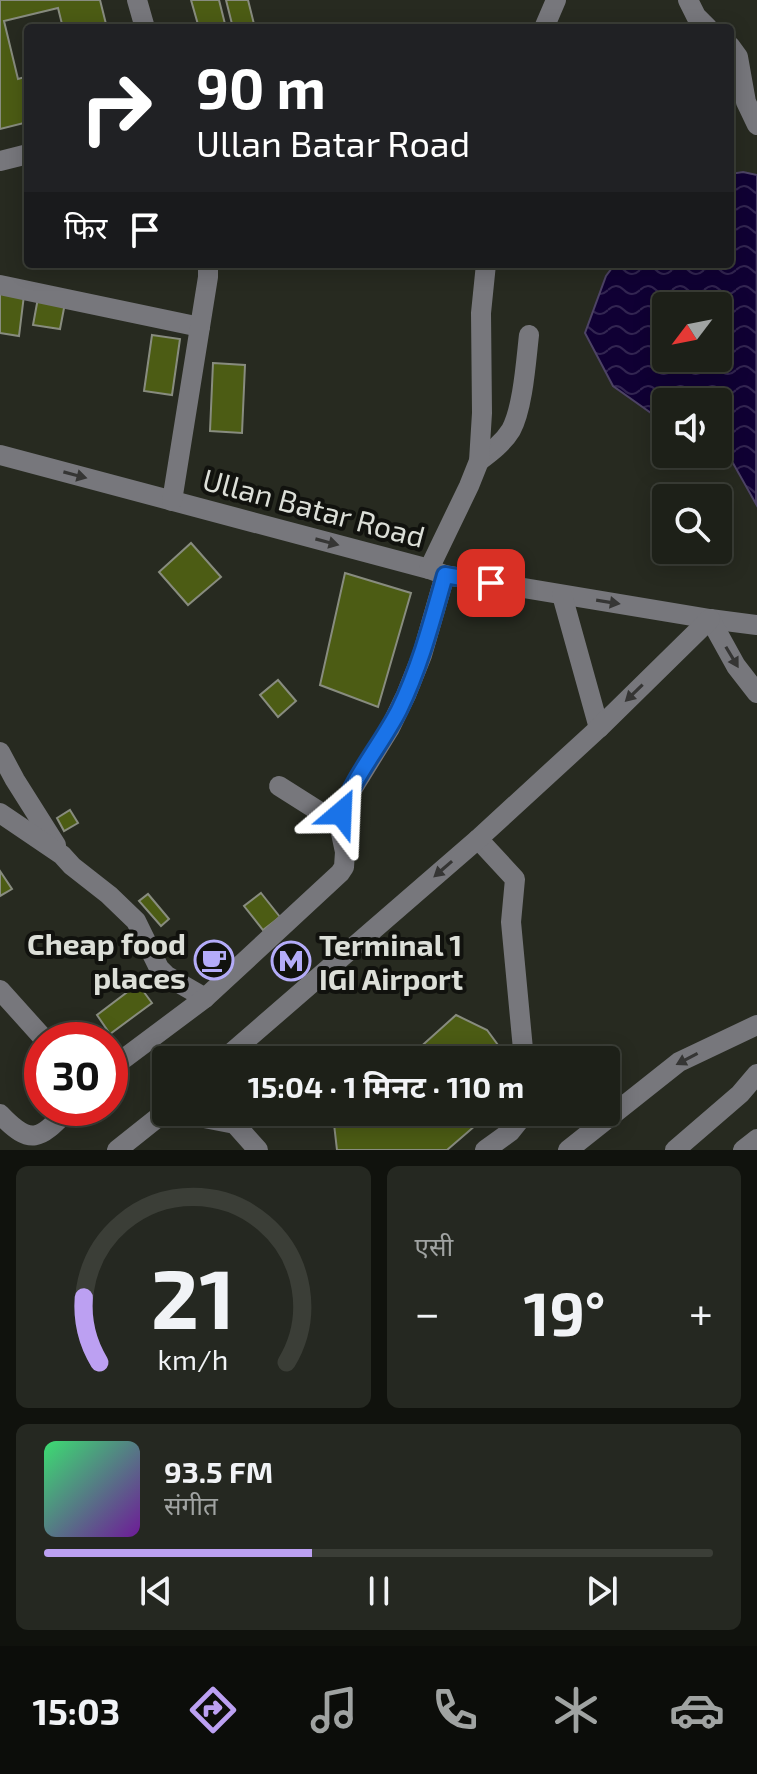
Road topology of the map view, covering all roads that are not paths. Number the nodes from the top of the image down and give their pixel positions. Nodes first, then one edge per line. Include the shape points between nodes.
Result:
1 (137, 0) edge
2 (556, 0) edge
3 (688, 0) edge
4 (144, 24) edge
5 (546, 24) edge
6 (704, 24) edge
7 (748, 65) edge
8 (757, 125) edge
9 (24, 155) edge
10 (0, 161) edge
11 (208, 268) edge
12 (486, 268) edge
13 (0, 285) edge
14 (200, 327) junction
15 (529, 335) dead end
16 (0, 455) edge
17 (479, 461) junction
18 (172, 501) junction
19 (437, 572) junction
20 (562, 595) junction
21 (710, 619) junction
22 (753, 627) edge
23 (757, 693) edge
24 (599, 728) junction
25 (0, 752) edge
26 (279, 786) dead end
27 (0, 813) edge
28 (339, 824) junction
29 (478, 839) junction
30 (62, 855) junction
31 (0, 990) edge
32 (205, 998) junction
33 (29, 1022) edge
34 (754, 1029) edge
35 (241, 1046) edge
36 (523, 1046) edge
37 (128, 1056) edge
38 (757, 1074) edge
39 (0, 1114) edge
40 (152, 1122) edge
41 (52, 1126) edge
42 (240, 1126) edge
43 (515, 1126) edge
44 (757, 1139) edge
45 (117, 1150) edge
46 (258, 1150) edge
47 (485, 1150) edge
48 (568, 1150) edge
49 (675, 1150) edge
50 (743, 1150) edge

1 - 4 street
2 - 5 street
3 - 6 street
7 - 8 street via 746,102
9 - 10 street
11 - 14 street
12 - 17 street
13 - 14 street
14 - 18 street
15 - 17 street via 513,427
16 -> 18 street, Ullan Batar Road
17 - 19 street
18 -> 19 street, Ullan Batar Road
19 - 20 street, Ullan Batar Road
19 - 28 street via 422,655 390,728 345,801
20 -> 21 street, Ullan Batar Road
20 - 24 street
21 - 22 street, Ullan Batar Road
21 -> 23 street
21 -> 24 street
24 - 29 street
25 - 30 street
26 - 28 street
27 - 30 street
28 - 32 street via 345,852 340,873
29 -> 35 street
29 - 36 street via 515,879 511,922
30 - 32 street via 136,921 167,976
31 - 33 street
32 - 37 street
34 -> 48 street via 679,1062
38 - 49 street
39 - 41 street via 26,1135
40 - 45 street
42 - 46 street
43 - 47 street
44 - 50 street

